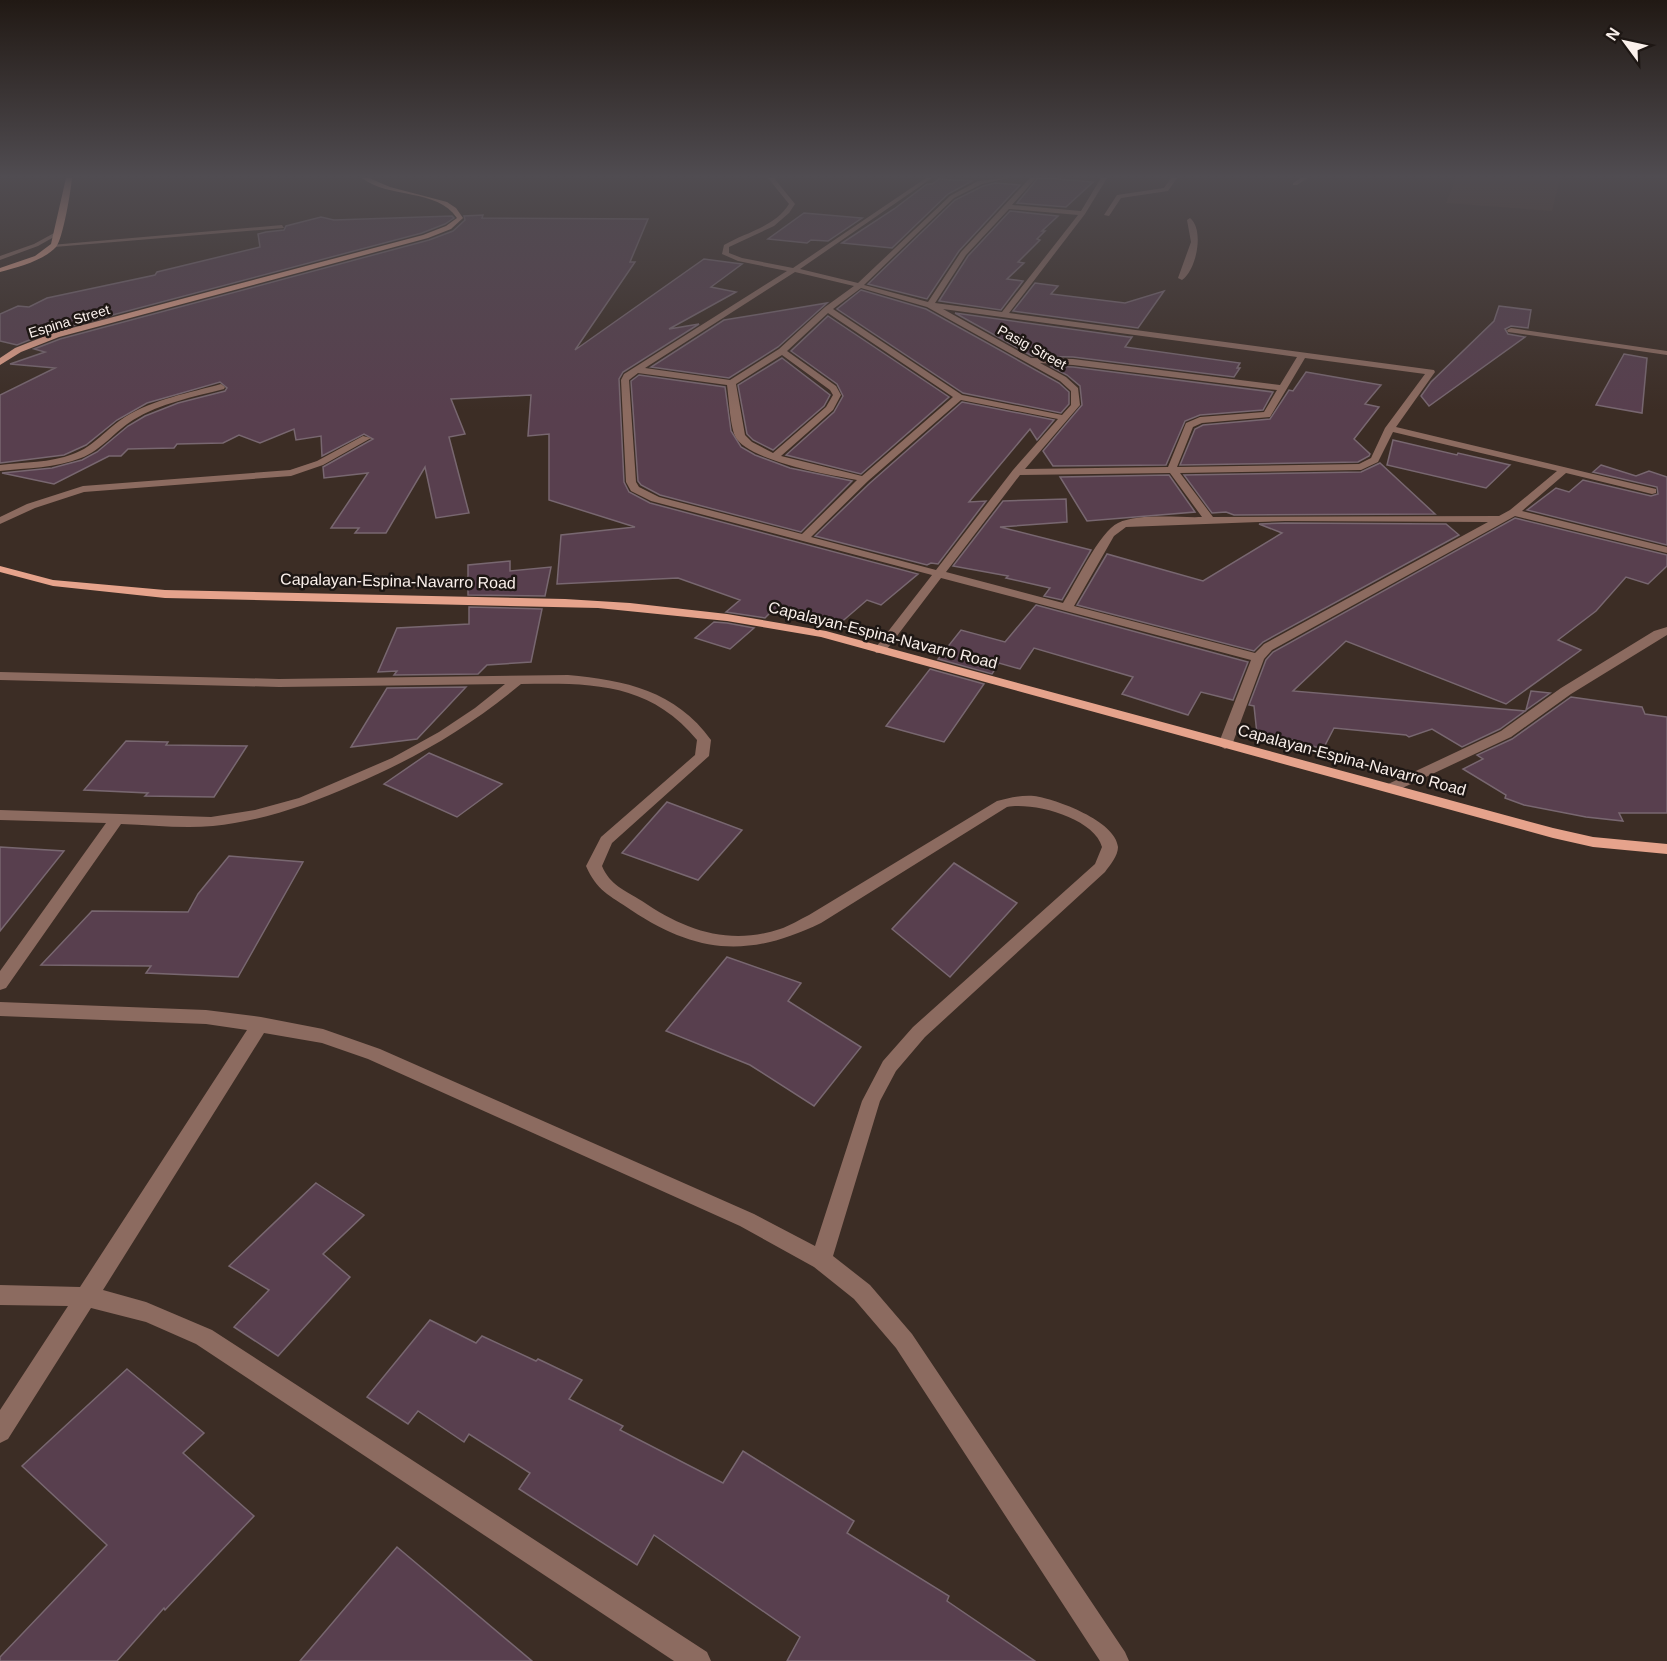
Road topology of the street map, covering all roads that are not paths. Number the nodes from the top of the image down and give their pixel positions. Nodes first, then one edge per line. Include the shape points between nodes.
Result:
1 (35, 256) edge
2 (356, 256) edge
3 (728, 256) edge
4 (815, 256) edge
5 (891, 256) edge
6 (962, 256) edge
7 (1048, 256) edge
8 (1191, 256) edge
9 (0, 270) edge
10 (794, 270) junction
11 (1182, 279) dead end
12 (859, 286) junction
13 (930, 305) junction
14 (828, 309) junction
15 (1003, 316) junction
16 (1511, 330) dead end
17 (782, 351) junction
18 (1667, 352) edge
19 (1303, 354) junction
20 (1026, 360) junction
21 (0, 363) edge
22 (635, 370) junction
23 (731, 383) junction
24 (221, 387) dead end
25 (1281, 388) junction
26 (959, 397) junction
27 (1064, 418) junction
28 (1390, 428) junction
29 (366, 438) dead end
30 (774, 457) junction
31 (0, 468) edge
32 (1172, 468) junction
33 (1564, 470) junction
34 (1017, 472) junction
35 (864, 478) junction
36 (1652, 490) dead end
37 (1514, 512) junction
38 (1500, 519) junction
39 (1210, 520) junction
40 (0, 521) edge
41 (804, 538) junction
42 (1667, 550) edge
43 (0, 569) edge
44 (941, 573) junction
45 (1067, 606) junction
46 (1667, 631) edge
47 (880, 650) junction
48 (1258, 658) junction
49 (0, 676) edge
50 (517, 680) junction
51 (1226, 745) junction
52 (1390, 788) junction
53 (0, 814) edge
54 (117, 819) junction
55 (1667, 849) edge
56 (0, 984) edge
57 (0, 1009) edge
58 (261, 1024) junction
59 (821, 1260) junction
60 (0, 1295) edge
61 (87, 1297) junction
62 (0, 1431) edge
63 (698, 1661) edge
64 (1116, 1661) edge

1 - 9 main road
2 - 21 main road, Espina Street via 56,335 18,350
3 - 10 street, Pasig Street
4 - 10 street
5 - 12 street
6 - 13 street
7 - 15 street
8 - 11 street
10 - 12 street, Pasig Street
10 - 22 street
12 - 13 street, Pasig Street
12 - 14 street
13 - 15 street
13 - 20 street, Pasig Street
14 - 17 street
14 - 26 street
15 - 19 street
16 - 18 street
17 - 23 street
17 - 30 street via 837,394 830,408
19 - 25 street
19 - 28 street via 1431,372
20 - 25 street via 1073,362
20 - 27 street, Pasig Street via 1076,390 1075,405
22 - 23 street
22 - 41 street via 625,380 631,482 635,489 655,499
23 - 30 street via 744,443
24 - 31 street via 135,415 79,456
25 - 32 street via 1267,415 1193,422
26 - 27 street
26 - 35 street
27 - 34 street, Pasig Street
28 - 32 street via 1375,459 1361,466
28 - 33 street
29 - 40 street via 320,463 291,473 83,489
30 - 35 street
32 - 34 street
32 - 39 street
33 - 36 street
33 - 37 street
34 - 44 street, Pasig Street
35 - 41 street
37 - 38 street
37 - 42 street
38 - 39 street
38 - 48 street via 1285,636
39 - 45 street via 1134,522 1114,529
41 - 44 street
43 - 47 main road, Capalayan-Espina-Navarro Road via 53,583 165,594 566,603 675,610 778,625
44 - 45 street
44 - 47 street, Pasig Street
45 - 48 street
46 - 52 street via 1581,681 1506,734
47 - 51 main road, Capalayan-Espina-Navarro Road
48 - 51 street
49 - 50 street via 279,683
50 - 54 street via 444,735 367,775 304,801 256,815 211,822
50 - 59 street via 599,681 645,692 678,711 704,740 702,756 606,840 594,866 601,882 664,924 695,936 728,941 784,934 815,920 1002,804 1016,800 1053,806 1100,828 1108,837 1107,858 1100,867 919,1032 889,1066 870,1101
51 - 52 main road, Capalayan-Espina-Navarro Road
52 - 55 main road, Capalayan-Espina-Navarro Road via 1593,842
53 - 54 street
54 - 56 street
57 - 58 street via 206,1017
58 - 59 street via 323,1035 374,1054 747,1220
58 - 61 street
59 - 64 street via 862,1292 904,1341
60 - 61 street
61 - 62 street
61 - 63 street via 142,1311 204,1337

